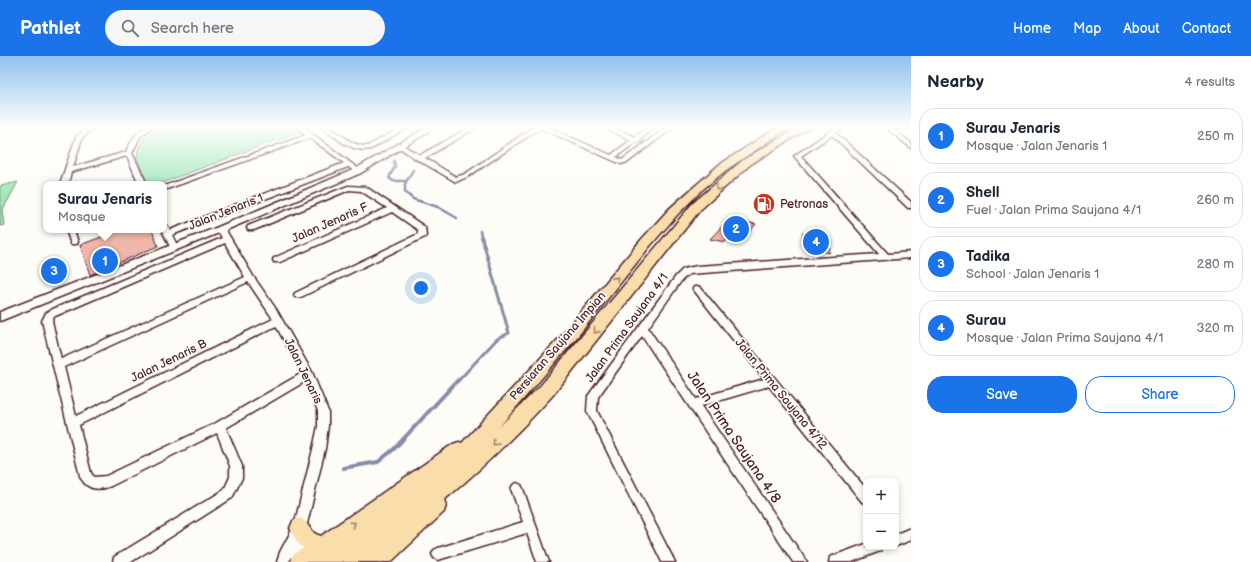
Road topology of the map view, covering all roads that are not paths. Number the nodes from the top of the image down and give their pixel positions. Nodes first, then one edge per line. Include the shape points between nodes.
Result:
1 (75, 150) edge
2 (131, 150) edge
3 (273, 150) edge
4 (329, 150) edge
5 (394, 150) edge
6 (406, 150) edge
7 (436, 150) edge
8 (505, 150) edge
9 (591, 150) edge
10 (625, 150) edge
11 (641, 150) edge
12 (747, 150) edge
13 (768, 150) edge
14 (806, 150) edge
15 (851, 150) edge
16 (129, 153) junction
17 (420, 159) junction
18 (614, 160) junction
19 (348, 164) junction
20 (67, 171) junction
21 (358, 171) junction
22 (65, 181) edge
23 (142, 181) edge
24 (167, 187) edge
25 (283, 203) junction
26 (911, 206) edge
27 (392, 209) junction
28 (291, 212) junction
29 (251, 228) dead end
30 (221, 229) junction
31 (167, 230) edge
32 (167, 232) edge
33 (71, 233) edge
34 (227, 239) junction
35 (74, 242) dead end
36 (174, 247) junction
37 (911, 255) edge
38 (885, 256) junction
39 (277, 260) dead end
40 (250, 278) junction
41 (697, 289) dead end
42 (298, 295) dead end
43 (0, 317) edge
44 (278, 321) junction
45 (643, 329) junction
46 (58, 365) junction
47 (308, 375) junction
48 (771, 382) junction
49 (694, 404) junction
50 (72, 423) junction
51 (220, 426) junction
52 (469, 468) junction
53 (518, 489) dead end
54 (863, 494) edge
55 (530, 526) junction
56 (300, 528) junction
57 (911, 534) edge
58 (899, 537) edge
59 (868, 550) edge
60 (438, 554) dead end
61 (335, 555) edge
62 (119, 562) edge
63 (283, 562) edge
64 (297, 562) edge
65 (300, 562) edge
66 (377, 562) edge
67 (543, 562) edge
68 (669, 562) edge
69 (801, 562) edge
70 (835, 562) edge

1 - 20 street
2 - 16 street
3 - 24 street
4 - 19 street
5 - 21 street, Jalan Jenaris 1
6 - 17 street
7 - 17 street
8 - 17 street via 461,179 452,178
9 - 18 street
10 - 18 street
11 - 18 street via 626,161
61 -> 12 highway, Persiaran Saujana Impian via 447,470 481,436 560,347 639,251 688,197
13 -> 52 highway, Persiaran Saujana Impian via 747,162 696,207 547,390 522,418
14 - 38 street via 799,154 798,159
15 - 26 street
16 - 20 street
16 - 23 street
19 - 21 street
19 - 31 street
20 - 22 street
21 - 25 street, Jalan Jenaris 1
25 - 28 street
25 - 30 street, Jalan Jenaris 1
27 - 28 street via 363,189 348,188
27 - 39 street, Jalan Jenaris F
27 - 42 street via 422,229 422,235
28 - 29 street
30 - 34 street, Jalan Jenaris
30 - 36 street, Jalan Jenaris 1
32 - 36 street
33 - 35 street
34 - 40 street, Jalan Jenaris
34 - 46 street via 49,316 47,320
36 - 43 street, Jalan Jenaris 1
37 - 38 street, Jalan Prima Saujana 4/1
38 - 45 street, Jalan Prima Saujana 4/1 via 686,271
40 - 44 street, Jalan Jenaris
40 - 46 street
41 - 48 street, Jalan Prima Saujana 4/12
44 - 47 street, Jalan Jenaris
44 - 50 street, Jalan Jenaris B
45 - 49 street, Jalan Prima Saujana 4/8
45 - 68 street, Jalan Prima Saujana 4/1 via 591,399 592,411
46 - 50 street
47 - 51 street
47 - 56 street, Jalan Jenaris via 323,411 323,426
48 - 49 street
48 - 54 street, Jalan Prima Saujana 4/12
49 - 69 street, Jalan Prima Saujana 4/8
50 - 51 street via 86,476 92,483 107,482
51 - 62 street via 236,466 236,478 228,494
52 - 61 highway, Persiaran Saujana Impian
52 - 66 highway via 452,490
53 - 55 street
55 - 60 street
55 - 67 street
56 - 61 highway via 307,541
56 - 63 street, Jalan Jenaris
56 - 64 street, Jalan Jenaris
57 - 58 street
59 - 70 street
61 - 65 highway

